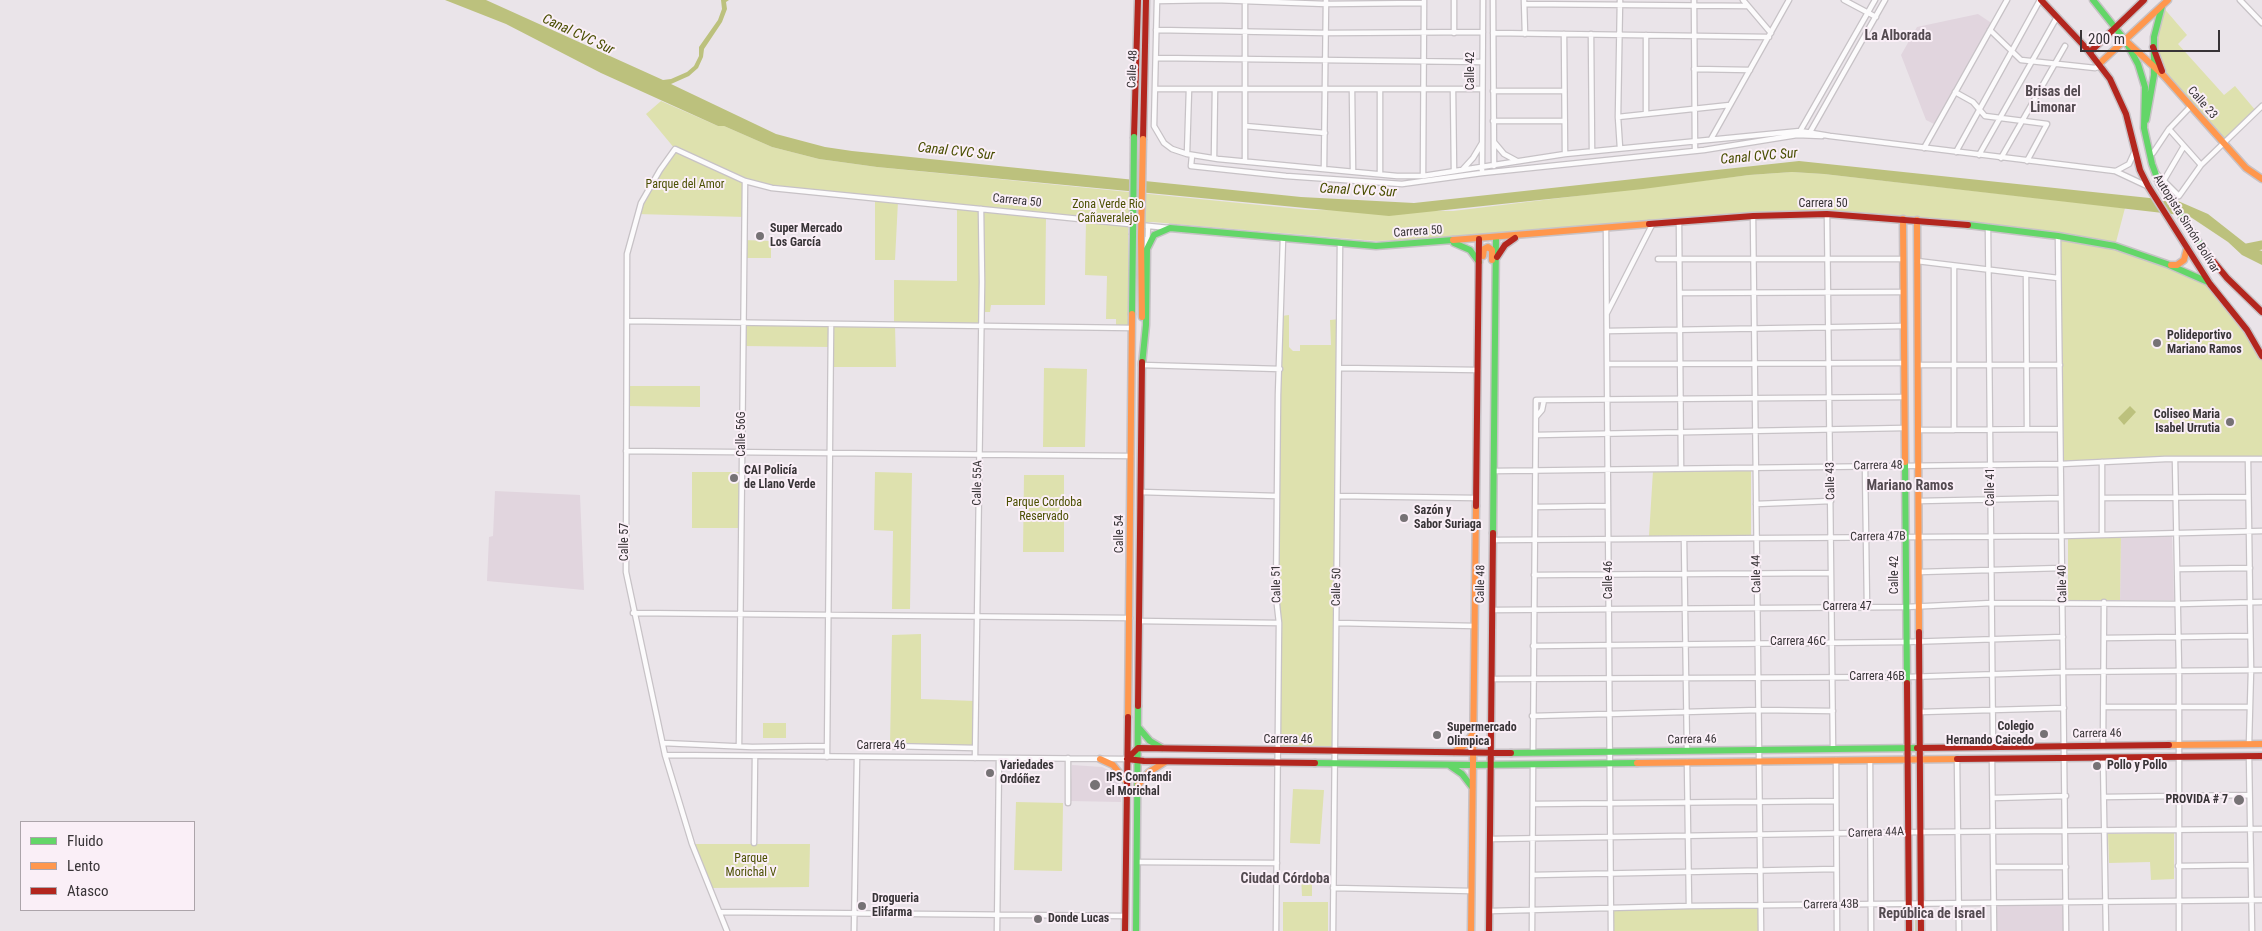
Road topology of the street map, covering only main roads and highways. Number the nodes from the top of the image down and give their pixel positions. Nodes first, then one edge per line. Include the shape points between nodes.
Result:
1 (1138, 0) edge
2 (1146, 0) edge
3 (2040, 0) edge
4 (2093, 0) edge
5 (2144, 0) edge
6 (2168, 0) edge
7 (2162, 6) junction
8 (2115, 27) junction
9 (2125, 40) junction
10 (2153, 47) junction
11 (2090, 52) junction
12 (2100, 65) junction
13 (2153, 66) junction
14 (2164, 76) junction
15 (2144, 128) junction
16 (1134, 137) joint
17 (1142, 139) joint
18 (2262, 179) edge
19 (1903, 219) junction
20 (1917, 220) junction
21 (1519, 236) junction
22 (1496, 238) junction
23 (1479, 239) junction
24 (1448, 242) junction
25 (2187, 246) junction
26 (1147, 250) joint
27 (1496, 260) junction
28 (1479, 263) junction
29 (2167, 264) junction
30 (1479, 271) junction
31 (1496, 272) junction
32 (2210, 284) junction
33 (2262, 312) edge
34 (2247, 330) junction
35 (2262, 350) edge
36 (2262, 356) edge
37 (1142, 365) junction
38 (1137, 726) junction
39 (1473, 734) junction
40 (2262, 744) edge
41 (1138, 748) junction
42 (1907, 748) junction
43 (1920, 748) junction
44 (1168, 749) junction
45 (1216, 750) junction
46 (1450, 753) junction
47 (1473, 753) junction
48 (1491, 753) junction
49 (2262, 756) edge
50 (1100, 759) road end
51 (1127, 759) junction
52 (1907, 760) junction
53 (1920, 760) junction
54 (1138, 761) junction
55 (1167, 761) junction
56 (1216, 762) junction
57 (1448, 764) junction
58 (1473, 764) junction
59 (1491, 764) junction
60 (1126, 783) junction
61 (1138, 785) junction
62 (1472, 787) junction
63 (1125, 931) edge
64 (1136, 931) edge
65 (1470, 931) edge
66 (1490, 931) edge
67 (1909, 931) edge
68 (1921, 931) edge

1 - 16 main road, Calle 48
2 - 17 main road, Calle 48
3 - 11 main road, Autopista Simón Bolívar
4 - 8 main road, Autopista Simón Bolívar
5 - 8 main road
6 - 7 main road
7 - 9 main road
7 - 10 main road
8 - 9 main road, Autopista Simón Bolívar
8 - 11 main road
9 - 12 main road
9 - 13 main road, Calle 23
9 - 15 main road, Autopista Simón Bolívar via 2138,64 2145,87
10 - 13 main road
10 - 14 main road
11 - 12 main road, Autopista Simón Bolívar
12 - 25 main road, Autopista Simón Bolívar via 2120,98 2150,190
13 - 14 main road, Calle 23
13 - 15 main road via 2152,95
14 - 18 main road, Calle 23 via 2222,143 2246,168
15 - 33 main road, Autopista Simón Bolívar via 2155,172 2195,240
16 - 51 main road, Calle 54, bridge
17 - 37 main road, Calle 54, bridge
19 - 20 main road, Carrera 50
19 - 21 main road, Carrera 50 via 1827,214 1753,216
19 - 42 main road, Calle 42
20 - 29 main road, Carrera 50 via 2115,246
20 - 43 main road, Calle 42
21 - 22 main road, Carrera 50
21 - 27 main road via 1505,245
22 - 23 main road, Carrera 50
22 - 27 main road, Calle 48
23 - 24 main road, Carrera 50
23 - 28 main road, Calle 48
24 - 26 main road, Carrera 50 via 1376,246 1170,228 1154,235
24 - 28 main road via 1470,250
25 - 29 main road via 2187,256 2181,263
25 - 32 main road, Autopista Simón Bolívar
26 - 37 main road, Calle 54
27 - 31 main road, Calle 48
28 - 30 main road, Calle 48
29 - 32 main road, Carrera 50
30 - 31 main road via 1483,250 1488,247 1492,250 1492,267
30 - 39 main road, Calle 48
31 - 48 main road, Calle 48
32 - 34 main road, Autopista Simón Bolívar
34 - 35 main road
34 - 36 main road, Autopista Simón Bolívar
37 - 38 main road, Calle 54
38 - 41 main road, Calle 54
38 - 44 main road via 1150,741
39 - 46 main road via 1464,746
39 - 47 main road, Calle 48
40 - 43 main road, Carrera 46
41 - 44 main road, Carrera 46
41 - 51 main road
41 - 54 main road, Calle 54
42 - 43 main road, Carrera 46
42 - 48 main road, Carrera 46
42 - 52 main road, Calle 42
43 - 53 main road, Calle 42
44 - 45 main road, Carrera 46
45 - 46 main road, Carrera 46
45 - 56 main road
46 - 47 main road, Carrera 46
47 - 48 main road, Carrera 46
47 - 58 main road, Calle 48
48 - 59 main road, Calle 48
49 - 53 main road, Carrera 46
50 - 60 main road via 1118,769
51 - 54 main road, Carrera 46
51 - 60 main road, Calle 54
52 - 53 main road, Carrera 46
52 - 59 main road, Carrera 46
52 - 67 main road, Calle 42
53 - 68 main road, Calle 42
54 - 55 main road, Carrera 46
54 - 61 main road, Calle 54
55 - 56 main road, Carrera 46
55 - 61 main road via 1149,772
56 - 57 main road, Carrera 46
57 - 58 main road, Carrera 46
57 - 62 main road
58 - 59 main road, Carrera 46
58 - 62 main road, Calle 48
59 - 66 main road, Calle 48
60 - 63 main road, Calle 54
61 - 64 main road, Calle 54
62 - 65 main road, Calle 48

